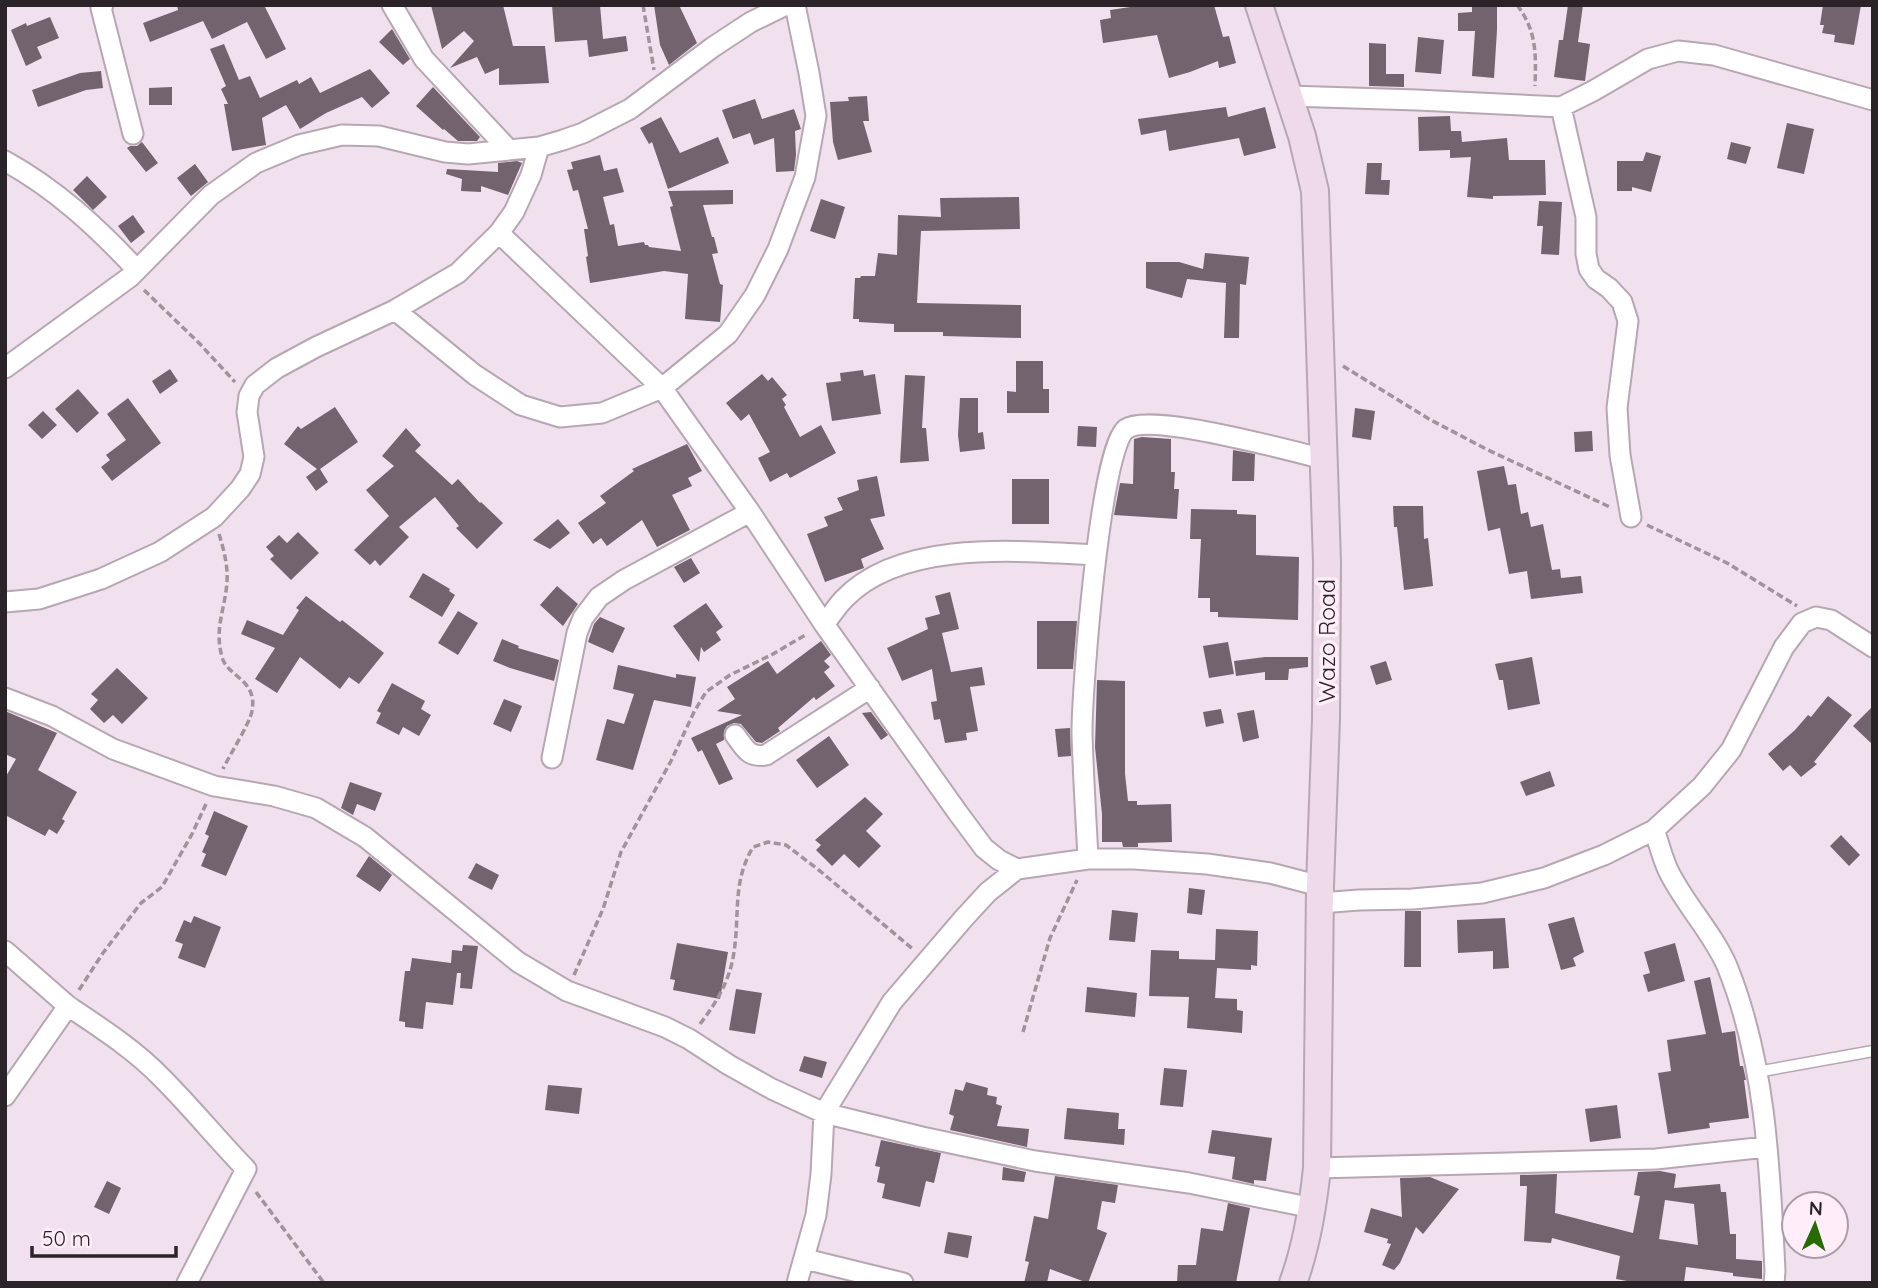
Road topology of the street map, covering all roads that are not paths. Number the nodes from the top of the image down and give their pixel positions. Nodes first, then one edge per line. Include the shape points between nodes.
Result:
1 (103, 5) edge
2 (392, 5) edge
3 (786, 5) edge
4 (794, 5) edge
5 (1259, 5) edge
6 (1288, 96) junction
7 (1873, 100) edge
8 (1561, 107) junction
9 (133, 134) dead end
10 (538, 147) junction
11 (509, 150) junction
12 (5, 161) edge
13 (499, 233) junction
14 (134, 273) junction
15 (395, 310) junction
16 (5, 368) edge
17 (662, 388) junction
18 (1324, 459) junction
19 (750, 512) junction
20 (1631, 517) road end
21 (1095, 555) junction
22 (5, 602) edge
23 (824, 624) junction
24 (1873, 647) edge
25 (870, 688) junction
26 (5, 698) edge
27 (735, 735) dead end
28 (552, 758) dead end
29 (1654, 830) junction
30 (1088, 859) junction
31 (1017, 869) junction
32 (1320, 894) junction
33 (5, 951) edge
34 (68, 1006) junction
35 (1873, 1051) edge
36 (1757, 1072) junction
37 (5, 1096) edge
38 (824, 1113) junction
39 (1766, 1147) junction
40 (1317, 1168) junction
41 (1313, 1208) junction
42 (805, 1259) junction
43 (187, 1283) edge
44 (797, 1283) edge
45 (903, 1283) edge
46 (1293, 1283) edge
47 (1774, 1283) edge

1 - 9 street
2 - 11 street via 424,59
3 - 10 street via 713,47 630,109 583,133
4 - 17 street via 816,116 805,177 755,295 728,334
5 - 6 main road, Wazo Road
6 - 8 street
6 - 18 main road, Wazo Road via 1315,191
7 - 8 street via 1714,55 1678,51 1648,59
8 - 20 street via 1586,217 1588,269 1622,302 1628,321 1617,408
10 - 11 street
10 - 13 street via 531,175
11 - 14 street via 445,152 379,136 342,135 299,145 256,163 211,195
12 - 14 street via 73,207 105,236
13 - 15 street via 458,273
13 - 17 street
14 - 16 street
15 - 17 street via 475,375 521,405 560,417 602,413
15 - 22 street via 316,347 255,385 248,396 247,412 254,457 250,474 214,517 160,552 102,579 39,598
17 - 19 street
18 - 21 street via 1220,433 1128,427 1114,452
18 - 32 main road, Wazo Road via 1326,719
19 - 23 street
19 - 28 street via 624,580 590,608 577,633
21 - 23 street via 974,552 933,556 869,580 845,598
21 - 30 street via 1082,732
23 - 25 street
24 - 29 street via 1831,620 1816,618 1802,623 1784,647 1731,750 1702,786
25 - 27 street via 766,755 751,755
25 - 31 street via 984,848
26 - 38 street via 52,716 113,749 214,786 316,808 365,837 518,962 567,991 688,1038 772,1089
29 - 32 street via 1544,878 1482,893 1412,899
29 - 36 street via 1668,871 1725,962 1741,1002
30 - 31 street
30 - 32 street via 1207,864 1270,873
31 - 38 street via 988,892 892,1002
32 - 40 main road, Wazo Road
33 - 34 street
34 - 37 street
34 - 43 street via 161,1077 246,1169
35 - 36 lane
36 - 39 street
38 - 41 street via 1035,1161 1189,1183
38 - 42 street via 816,1215
39 - 40 street via 1656,1159
39 - 47 street
40 - 41 main road, Wazo Road
41 - 46 main road, Wazo Road
42 - 44 street
42 - 45 street

